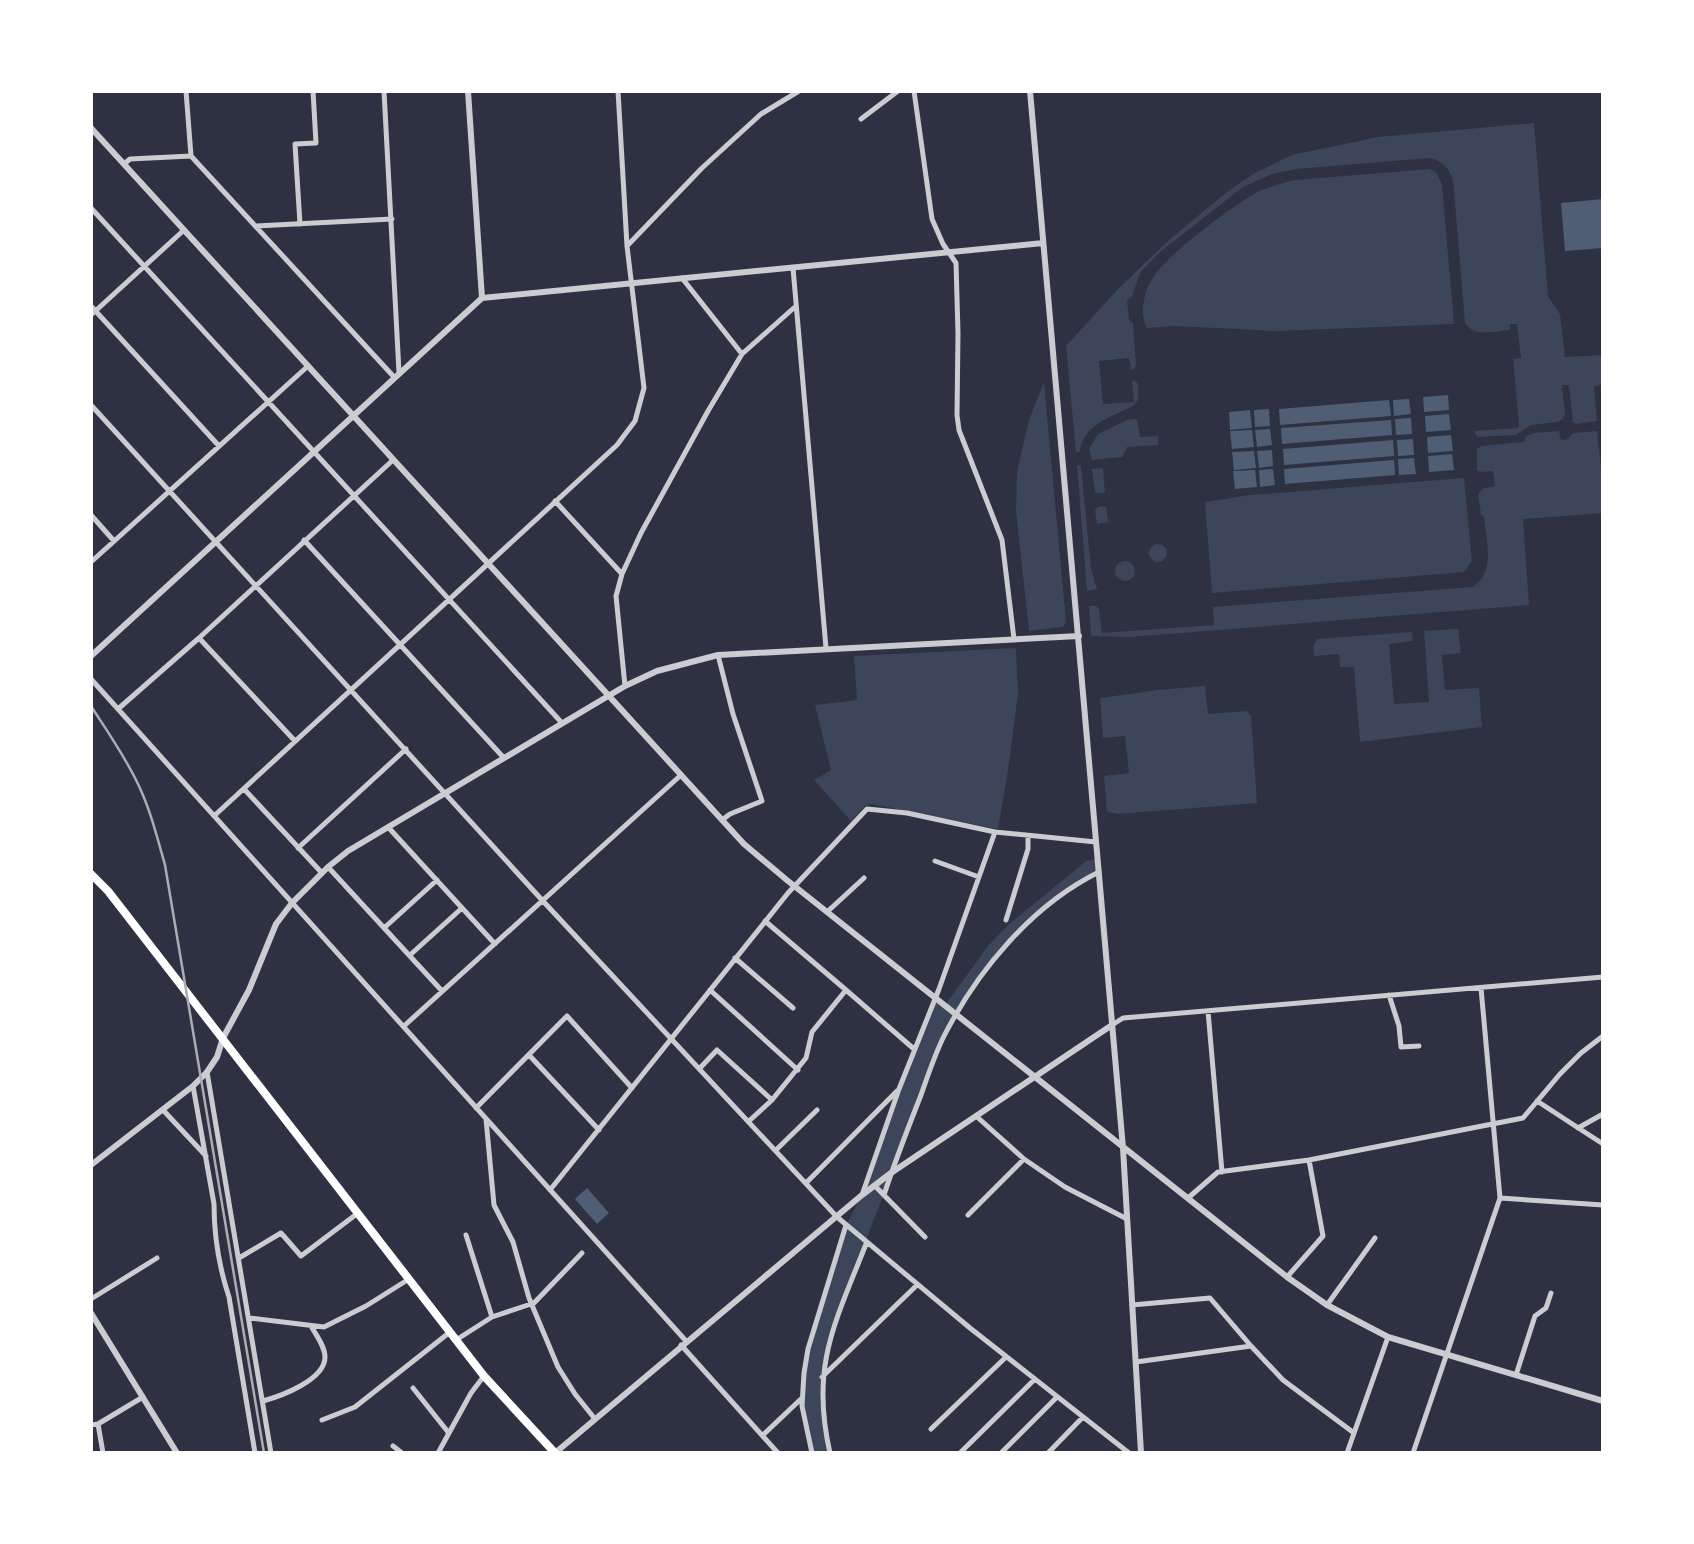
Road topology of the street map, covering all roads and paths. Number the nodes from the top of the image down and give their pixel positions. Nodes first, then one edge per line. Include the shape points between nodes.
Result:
1 (186, 91) edge
2 (313, 91) edge
3 (384, 91) edge
4 (468, 91) edge
5 (618, 91) edge
6 (799, 91) edge
7 (898, 91) edge
8 (914, 91) edge
9 (1030, 91) edge
10 (861, 119) dead end
11 (91, 128) edge
12 (191, 156) junction
13 (124, 164) junction
14 (91, 208) edge
15 (392, 219) junction
16 (300, 224) junction
17 (256, 226) junction
18 (184, 230) junction
19 (1043, 243) junction
20 (628, 246) junction
21 (949, 253) junction
22 (144, 267) junction
23 (793, 268) junction
24 (682, 278) junction
25 (631, 283) junction
26 (482, 298) junction
27 (796, 306) junction
28 (92, 311) edge
29 (742, 354) junction
30 (308, 366) junction
31 (397, 374) junction
32 (267, 402) junction
33 (91, 405) edge
34 (352, 415) junction
35 (219, 446) junction
36 (312, 452) junction
37 (393, 460) junction
38 (169, 491) junction
39 (353, 495) junction
40 (555, 501) junction
41 (91, 515) edge
42 (304, 540) junction
43 (114, 541) junction
44 (215, 542) junction
45 (91, 562) edge
46 (489, 564) junction
47 (622, 574) junction
48 (256, 584) junction
49 (450, 599) junction
50 (1079, 636) junction
51 (200, 638) junction
52 (1014, 639) junction
53 (400, 645) junction
54 (826, 648) junction
55 (718, 655) junction
56 (91, 656) edge
57 (91, 679) edge
58 (625, 686) junction
59 (352, 689) junction
60 (609, 695) junction
61 (118, 709) junction
62 (562, 723) junction
63 (295, 741) junction
64 (406, 749) junction
65 (503, 758) junction
66 (681, 775) junction
67 (244, 789) junction
68 (446, 793) junction
69 (214, 816) junction
70 (722, 820) junction
71 (388, 827) junction
72 (995, 832) junction
73 (1028, 836) junction
74 (1096, 842) junction
75 (298, 848) junction
76 (936, 861) dead end
77 (328, 867) junction
78 (1099, 872) junction
79 (322, 873) junction
80 (91, 874) edge
81 (979, 877) junction
82 (864, 878) dead end
83 (436, 880) junction
84 (794, 886) junction
85 (542, 900) junction
86 (292, 903) junction
87 (462, 908) junction
88 (827, 912) junction
89 (765, 920) junction
90 (1006, 920) dead end
91 (384, 928) junction
92 (495, 944) junction
93 (410, 956) junction
94 (735, 958) junction
95 (1603, 977) edge
96 (1481, 988) junction
97 (710, 990) junction
98 (846, 990) junction
99 (442, 991) junction
100 (1389, 995) junction
101 (935, 998) junction
102 (793, 1008) dead end
103 (1208, 1011) junction
104 (956, 1014) junction
105 (1112, 1025) junction
106 (404, 1026) junction
107 (1603, 1037) edge
108 (223, 1038) junction
109 (672, 1038) junction
110 (1419, 1046) dead end
111 (914, 1049) junction
112 (529, 1055) junction
113 (700, 1068) junction
114 (797, 1070) junction
115 (207, 1072) junction
116 (1034, 1077) junction
117 (194, 1086) junction
118 (632, 1088) junction
119 (899, 1089) junction
120 (772, 1100) junction
121 (1537, 1101) junction
122 (477, 1108) junction
123 (163, 1110) junction
124 (817, 1110) dead end
125 (1603, 1114) edge
126 (976, 1116) junction
127 (486, 1119) junction
128 (749, 1121) junction
129 (1493, 1123) junction
130 (1578, 1128) junction
131 (599, 1130) junction
132 (1603, 1144) edge
133 (1123, 1148) junction
134 (776, 1150) junction
135 (206, 1157) junction
136 (1024, 1159) junction
137 (1309, 1160) junction
138 (91, 1165) edge
139 (1222, 1172) junction
140 (891, 1173) junction
141 (806, 1183) junction
142 (875, 1186) junction
143 (550, 1190) junction
144 (862, 1195) junction
145 (884, 1195) junction
146 (1188, 1198) junction
147 (1500, 1198) junction
148 (1603, 1205) edge
149 (358, 1213) junction
150 (968, 1215) dead end
151 (836, 1217) junction
152 (1127, 1219) junction
153 (846, 1225) junction
154 (466, 1235) dead end
155 (925, 1237) dead end
156 (1375, 1238) dead end
157 (866, 1244) junction
158 (582, 1253) dead end
159 (157, 1258) dead end
160 (239, 1258) junction
161 (1287, 1277) junction
162 (409, 1279) junction
163 (917, 1285) junction
164 (1550, 1293) dead end
165 (91, 1299) edge
166 (532, 1304) junction
167 (1132, 1305) junction
168 (1327, 1305) junction
169 (91, 1313) edge
170 (492, 1317) junction
171 (249, 1318) junction
172 (311, 1326) junction
173 (450, 1332) junction
174 (1388, 1336) junction
175 (456, 1340) junction
176 (684, 1343) junction
177 (1251, 1346) junction
178 (1446, 1354) junction
179 (1006, 1357) junction
180 (1136, 1362) junction
181 (1516, 1375) junction
182 (484, 1376) junction
183 (822, 1377) junction
184 (1035, 1379) junction
185 (413, 1388) dead end
186 (143, 1396) junction
187 (1057, 1397) junction
188 (802, 1398) junction
189 (263, 1401) junction
190 (1603, 1401) edge
191 (1083, 1417) junction
192 (595, 1419) junction
193 (322, 1420) dead end
194 (94, 1425) edge
195 (931, 1429) dead end
196 (448, 1432) junction
197 (1354, 1433) junction
198 (763, 1435) junction
199 (393, 1446) dead end
200 (103, 1453) edge
201 (177, 1453) edge
202 (255, 1453) edge
203 (271, 1453) edge
204 (402, 1453) edge
205 (438, 1453) edge
206 (555, 1453) edge
207 (778, 1453) edge
208 (812, 1453) edge
209 (830, 1453) edge
210 (960, 1453) edge
211 (1001, 1453) edge
212 (1048, 1453) edge
213 (1129, 1453) edge
214 (1141, 1453) edge
215 (1348, 1453) edge
216 (1413, 1453) edge

1 - 12 street
2 - 16 street via 316,143 295,144
3 - 15 street
4 - 26 street
5 - 20 street
6 - 20 street via 761,114
7 - 10 street
8 - 21 street via 932,219
9 - 19 street
11 - 13 street
12 - 13 street via 130,159
12 - 17 street
13 - 18 street
14 - 22 street
15 - 16 street
15 - 31 street
16 - 17 street
17 - 31 street
18 - 22 street
18 - 30 street
19 - 21 street
19 - 50 street
20 - 25 street
21 - 23 street
21 - 52 street via 956,262 959,430 1002,540
22 - 28 street
22 - 32 street
23 - 24 street
23 - 27 street
24 - 25 street
24 - 29 street
25 - 26 street
25 - 40 street via 642,401 635,421 617,445
26 - 31 street
27 - 29 street
27 - 54 street
28 - 35 street
29 - 47 street
30 - 32 street
30 - 34 street
31 - 34 street
32 - 35 street
32 - 36 street
33 - 38 street
34 - 36 street
34 - 37 street
35 - 38 street
36 - 39 street
36 - 44 street
37 - 39 street
37 - 46 street
38 - 43 street
38 - 44 street
39 - 42 street
39 - 49 street
40 - 46 street
40 - 47 street
41 - 43 street
42 - 48 street
42 - 53 street
43 - 45 street
44 - 48 street
44 - 56 street
46 - 49 street
46 - 60 street
47 - 58 street via 616,596
48 - 51 street
48 - 59 street
49 - 53 street
49 - 62 street
50 - 52 street
50 - 74 street
51 - 61 street
51 - 63 street
52 - 54 street
53 - 59 street
53 - 65 street
54 - 55 street
55 - 58 street via 657,671
55 - 70 street via 762,801
57 - 61 street
58 - 60 street
59 - 63 street
59 - 64 street
60 - 62 street
60 - 66 street
61 - 69 street
62 - 65 street
63 - 67 street
64 - 68 street
64 - 75 street
65 - 68 street
66 - 70 street
66 - 85 street
67 - 69 street
67 - 75 street
68 - 71 street
68 - 85 street
69 - 86 street
70 - 84 street
71 - 77 street
71 - 83 street
72 - 73 street
72 - 81 street
72 - 84 street via 867,809
73 - 74 street
73 - 90 street
74 - 78 street
75 - 79 street
76 - 81 street
77 - 79 street
77 - 91 street
78 - 104 street via 1068,889 1028,924
78 - 105 street
79 - 86 street
80 - 108 main road
81 - 101 street
82 - 88 street
83 - 87 street
83 - 91 street
84 - 88 street
84 - 89 street
85 - 92 street
85 - 109 street
86 - 106 street
86 - 108 street via 276,925
87 - 92 street
87 - 93 street
88 - 101 street
89 - 94 street
89 - 98 street
91 - 93 street
92 - 99 street
93 - 99 street
94 - 97 street
94 - 102 street
95 - 96 street
96 - 100 street
96 - 129 street
97 - 109 street
97 - 114 street
98 - 111 street
98 - 114 street via 812,1032 806,1058
99 - 106 street
100 - 103 street
100 - 110 street via 1401,1047
101 - 104 street
101 - 111 street
103 - 105 street via 1123,1018
103 - 139 street
104 - 116 street
104 - 140 street
105 - 116 street
105 - 133 street
106 - 122 street
107 - 121 street via 1581,1053
108 - 115 street
108 - 149 main road
109 - 113 street
109 - 118 street
111 - 119 street
112 - 118 street via 567,1016
112 - 122 street
112 - 131 street
113 - 120 street via 717,1049
113 - 128 street
114 - 120 street
115 - 117 street
115 - 160 street
116 - 126 street
116 - 133 street
117 - 123 street
117 - 135 street
118 - 131 street
119 - 141 street
119 - 144 street
120 - 128 street
121 - 129 street via 1523,1118
121 - 130 street
122 - 127 street
123 - 135 street
123 - 138 street
124 - 134 street
125 - 130 street
126 - 136 street
126 - 140 street
127 - 143 street
127 - 166 street via 494,1205 513,1242
128 - 134 street
129 - 137 street
129 - 147 street
130 - 132 street
131 - 143 street
133 - 146 street
133 - 152 street
134 - 141 street
135 - 202 street via 220,1264
136 - 150 street
136 - 152 street via 1065,1187
137 - 139 street
137 - 161 street via 1323,1236
139 - 146 street
140 - 142 street
140 - 145 street
141 - 151 street
142 - 144 street
142 - 145 street
143 - 176 street
144 - 151 street
145 - 155 street
146 - 161 street
147 - 148 street
147 - 178 street
149 - 160 street via 301,1256 281,1233
149 - 162 main road
151 - 153 street
151 - 176 street
152 - 167 street
153 - 157 street
153 - 188 street via 808,1349
154 - 170 street
156 - 168 street
157 - 163 street
157 - 183 street via 829,1337
158 - 166 street
159 - 165 street
160 - 171 street
161 - 168 street
162 - 172 street via 337,1323
162 - 173 main road
163 - 179 street
163 - 183 street
164 - 181 street via 1546,1308 1535,1315
166 - 170 street
166 - 192 street via 558,1367
167 - 177 street via 1210,1298
167 - 180 street
168 - 174 street
169 - 186 street
170 - 175 street
171 - 172 street
171 - 189 street
172 - 189 street via 323,1348 323,1365 295,1390
173 - 175 main road
173 - 193 street via 355,1407
174 - 178 street
174 - 197 street
175 - 182 main road
176 - 192 street
176 - 198 street
177 - 180 street
177 - 197 street via 1283,1380
178 - 181 street
178 - 216 street
179 - 184 street
179 - 195 street
180 - 214 street
181 - 190 street
182 - 196 street
182 - 206 main road
183 - 209 street via 822,1411
184 - 187 street
184 - 210 street
185 - 196 street
186 - 194 street
186 - 201 street
187 - 191 street
187 - 211 street
188 - 198 street
188 - 208 street
189 - 203 street
191 - 212 street
191 - 213 street
192 - 206 street
194 - 200 street
196 - 205 street
197 - 215 street
198 - 207 street
199 - 204 street

